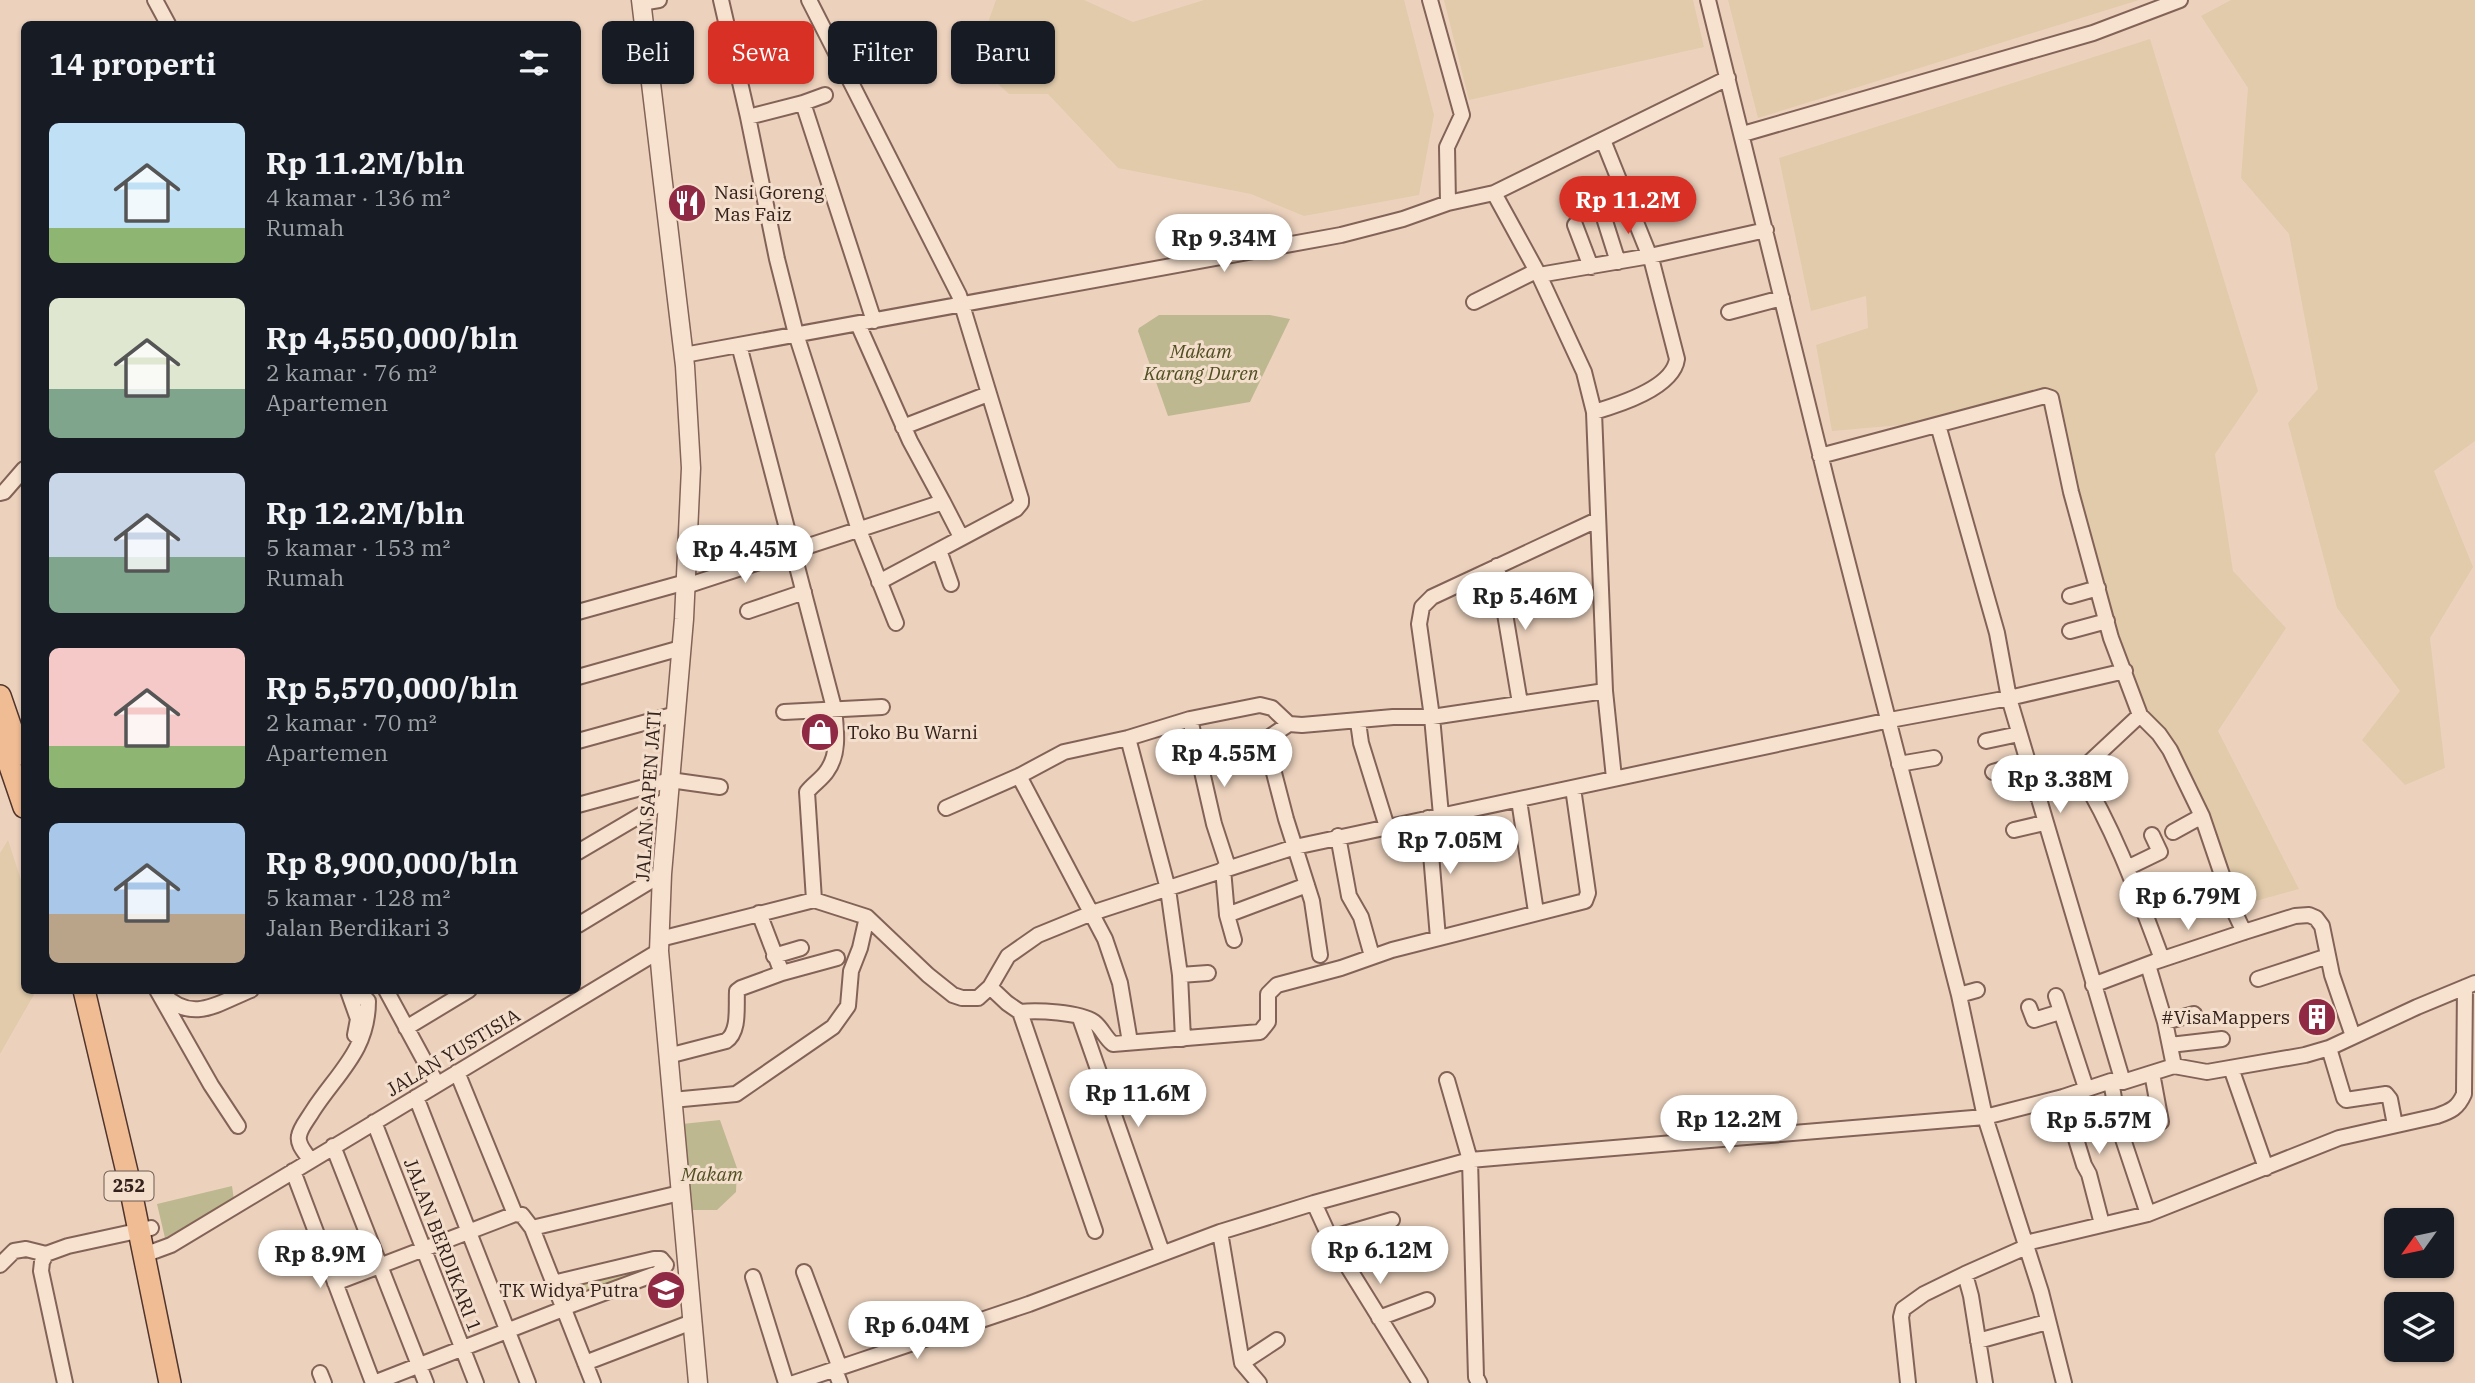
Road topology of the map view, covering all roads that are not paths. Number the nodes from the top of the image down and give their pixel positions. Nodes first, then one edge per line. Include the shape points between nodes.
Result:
1 (155, 0) edge
2 (721, 0) edge
3 (809, 0) edge
4 (1430, 0) edge
5 (1708, 0) edge
6 (2180, 0) edge
7 (647, 1) edge
8 (166, 21) edge
9 (1728, 78) junction
10 (825, 95) dead end
11 (803, 103) junction
12 (748, 117) junction
13 (1743, 134) junction
14 (1603, 140) junction
15 (1494, 192) junction
16 (1448, 203) junction
17 (1605, 221) dead end
18 (1575, 225) dead end
19 (1766, 230) junction
20 (1650, 256) junction
21 (1618, 262) junction
22 (1591, 267) junction
23 (1537, 273) junction
24 (1782, 298) junction
25 (1474, 302) dead end
26 (962, 304) junction
27 (1729, 312) dead end
28 (874, 321) junction
29 (859, 324) junction
30 (796, 334) junction
31 (739, 345) junction
32 (684, 355) junction
33 (989, 394) junction
34 (1594, 411) junction
35 (1938, 425) junction
36 (903, 427) junction
37 (1820, 456) junction
38 (1, 472) edge
39 (20, 472) edge
40 (2, 492) edge
41 (943, 502) junction
42 (1597, 520) junction
43 (859, 530) junction
44 (961, 537) junction
45 (939, 550) junction
46 (793, 551) junction
47 (1497, 566) junction
48 (879, 582) junction
49 (686, 584) junction
50 (951, 584) dead end
51 (2098, 588) junction
52 (804, 592) junction
53 (2070, 596) dead end
54 (581, 611) edge
55 (748, 611) dead end
56 (2107, 621) junction
57 (896, 623) dead end
58 (2070, 632) dead end
59 (681, 648) junction
60 (2125, 671) junction
61 (581, 676) edge
62 (1605, 691) junction
63 (0, 696) edge
64 (2009, 698) junction
65 (1520, 703) junction
66 (882, 707) dead end
67 (834, 708) junction
68 (784, 712) dead end
69 (676, 714) junction
70 (2140, 715) junction
71 (1432, 717) junction
72 (1190, 719) junction
73 (1889, 720) junction
74 (1358, 722) junction
75 (1289, 724) junction
76 (2019, 734) junction
77 (0, 737) edge
78 (1128, 738) junction
79 (581, 740) edge
80 (1986, 741) dead end
81 (21, 757) edge
82 (1934, 758) dead end
83 (2027, 762) junction
84 (1899, 764) junction
85 (1993, 772) dead end
86 (2079, 772) junction
87 (1019, 776) junction
88 (1614, 778) junction
89 (670, 780) junction
90 (720, 787) dead end
91 (1573, 788) junction
92 (2036, 795) junction
93 (21, 798) edge
94 (668, 799) junction
95 (1519, 800) junction
96 (581, 804) edge
97 (946, 808) dead end
98 (1434, 816) junction
99 (2202, 816) junction
100 (2045, 823) junction
101 (1387, 827) junction
102 (2014, 830) dead end
103 (2173, 832) dead end
104 (2152, 835) dead end
105 (1339, 836) junction
106 (1295, 847) junction
107 (581, 850) edge
108 (2127, 867) junction
109 (1226, 868) junction
110 (662, 874) junction
111 (1307, 885) junction
112 (1168, 888) junction
113 (814, 900) junction
114 (1536, 912) junction
115 (759, 913) junction
116 (1092, 913) junction
117 (1227, 915) junction
118 (867, 917) junction
119 (581, 923) edge
120 (2244, 932) junction
121 (1438, 938) junction
122 (1234, 940) dead end
123 (660, 945) junction
124 (801, 948) dead end
125 (1320, 955) dead end
126 (774, 956) junction
127 (1372, 956) junction
128 (2328, 956) junction
129 (837, 958) dead end
130 (2155, 962) junction
131 (782, 973) junction
132 (1208, 973) dead end
133 (1180, 975) junction
134 (2258, 979) dead end
135 (2093, 985) junction
136 (2470, 985) edge
137 (990, 987) junction
138 (1977, 990) dead end
139 (85, 994) edge
140 (99, 994) edge
141 (160, 994) edge
142 (163, 994) edge
143 (240, 994) edge
144 (388, 994) edge
145 (462, 994) edge
146 (1959, 995) junction
147 (354, 996) edge
148 (2056, 996) dead end
149 (2029, 1007) dead end
150 (1020, 1012) junction
151 (2060, 1012) junction
152 (2194, 1014) dead end
153 (1080, 1018) junction
154 (2165, 1022) junction
155 (406, 1028) junction
156 (2353, 1036) junction
157 (1183, 1039) junction
158 (2222, 1039) dead end
159 (1130, 1042) junction
160 (2170, 1045) junction
161 (2329, 1048) junction
162 (668, 1056) junction
163 (2174, 1066) junction
164 (2231, 1068) junction
165 (457, 1072) junction
166 (2152, 1073) junction
167 (1447, 1080) dead end
168 (2117, 1081) junction
169 (437, 1084) junction
170 (2086, 1088) junction
171 (415, 1097) junction
172 (2063, 1097) junction
173 (672, 1100) junction
174 (1984, 1117) junction
175 (374, 1122) junction
176 (2161, 1122) dead end
177 (2395, 1125) junction
178 (238, 1126) dead end
179 (333, 1146) junction
180 (1470, 1160) junction
181 (304, 1164) junction
182 (2266, 1168) junction
183 (680, 1194) junction
184 (1314, 1203) junction
185 (516, 1214) junction
186 (2148, 1214) junction
187 (1392, 1220) dead end
188 (2102, 1224) junction
189 (532, 1228) junction
190 (145, 1229) junction
191 (1095, 1231) dead end
192 (468, 1232) junction
193 (1220, 1232) junction
194 (1330, 1238) junction
195 (2026, 1247) junction
196 (424, 1249) junction
197 (1162, 1252) junction
198 (150, 1253) junction
199 (46, 1254) junction
200 (0, 1265) edge
201 (380, 1266) junction
202 (804, 1272) dead end
203 (1965, 1274) junction
204 (753, 1277) dead end
205 (335, 1283) junction
206 (553, 1283) junction
207 (1427, 1300) dead end
208 (563, 1308) junction
209 (1379, 1318) junction
210 (692, 1322) junction
211 (2047, 1322) junction
212 (508, 1332) junction
213 (1277, 1340) dead end
214 (1978, 1341) junction
215 (463, 1349) junction
216 (585, 1363) junction
217 (1242, 1363) junction
218 (419, 1366) junction
219 (838, 1374) edge
220 (1474, 1381) edge
221 (65, 1383) edge
222 (170, 1383) edge
223 (182, 1383) edge
224 (374, 1383) edge
225 (426, 1383) edge
226 (476, 1383) edge
227 (528, 1383) edge
228 (593, 1383) edge
229 (697, 1383) edge
230 (786, 1383) edge
231 (794, 1383) edge
232 (1259, 1383) edge
233 (1420, 1383) edge
234 (1908, 1383) edge
235 (1985, 1383) edge
236 (2064, 1383) edge

1 - 8 street
2 - 12 street
3 - 26 street
4 - 16 street via 1461,108 1460,121 1447,146
5 - 9 street
6 - 13 street via 2093,33
7 - 32 street, JALAN SAPEN JATI
9 - 13 street
9 - 14 street
10 - 11 street
11 - 12 street via 774,104
11 - 28 street
12 - 30 street
13 - 19 street
14 - 15 street
14 - 20 street
15 - 16 street
15 - 23 street
16 - 26 street via 1341,235
17 - 21 street
18 - 22 street
19 - 20 street
19 - 24 street
20 - 21 street
20 - 34 street via 1677,363 1648,390
21 - 22 street
22 - 23 street
23 - 25 street
23 - 34 street via 1587,379
24 - 27 street
24 - 37 street
26 - 28 street
26 - 33 street
28 - 29 street
29 - 30 street
29 - 36 street
30 - 31 street
30 - 43 street
31 - 32 street
31 - 46 street
32 - 49 street, JALAN SAPEN JATI via 691,492
33 - 36 street
33 - 44 street via 1021,503
34 - 42 street
35 - 37 street
35 - 51 street via 2051,398
35 - 64 street via 1997,633
36 - 41 street
37 - 73 street
38 - 39 street
39 - 40 street
41 - 43 street
41 - 44 street
42 - 47 street
42 - 62 street
43 - 46 street
43 - 48 street
44 - 45 street
45 - 48 street
45 - 50 street
46 - 49 street
46 - 52 street
47 - 65 street
47 - 71 street via 1432,597 1422,607 1419,624
48 - 57 street
49 - 54 street
49 - 59 street, JALAN SAPEN JATI
51 - 53 street
51 - 56 street
52 - 55 street
52 - 67 street
56 - 58 street
56 - 60 street
59 - 61 street
59 - 69 street, JALAN SAPEN JATI
60 - 64 street
60 - 70 street
62 - 65 street
62 - 88 street
63 - 81 main road
64 - 73 street
64 - 76 street
65 - 71 street
66 - 67 street
67 - 68 street
67 - 113 street via 833,760 807,792
69 - 79 street
69 - 89 street, JALAN SAPEN JATI
70 - 86 street
70 - 99 street via 2170,750
71 - 74 street
71 - 98 street
72 - 75 street via 1260,705 1272,708
72 - 78 street
72 - 109 street
73 - 84 street
73 - 88 street
74 - 75 street
74 - 101 street
75 - 106 street via 1271,736 1266,746
76 - 80 street
76 - 83 street
77 - 93 main road
78 - 87 street via 1077,748
78 - 112 street
82 - 84 street
83 - 85 street
83 - 92 street
84 - 146 street
86 - 92 street
86 - 108 street
87 - 97 street
87 - 116 street
88 - 91 street
89 - 90 street
89 - 94 street, JALAN SAPEN JATI
89 - 96 street
91 - 95 street
91 - 114 street via 1587,898
92 - 100 street
94 - 107 street
94 - 110 street, JALAN SAPEN JATI
95 - 98 street
95 - 114 street
98 - 101 street
98 - 121 street
99 - 103 street
99 - 120 street
100 - 102 street
100 - 135 street
101 - 105 street
104 - 108 street via 2160,852
105 - 106 street
105 - 127 street via 1349,896 1366,929
106 - 109 street
106 - 111 street
108 - 130 street
109 - 112 street
109 - 117 street
110 - 119 street
110 - 123 street, JALAN SAPEN JATI
111 - 117 street
111 - 125 street
112 - 116 street
112 - 133 street
113 - 115 street, JALAN YUSTISIA
113 - 118 street
114 - 121 street
115 - 123 street, JALAN YUSTISIA
115 - 126 street
116 - 137 street via 1014,950
116 - 159 street via 1117,973
117 - 122 street
118 - 137 street via 953,995 978,998
118 - 173 street via 850,971 848,1006 833,1027 736,1094
120 - 128 street via 2309,915 2322,926
120 - 130 street
121 - 127 street
123 - 162 street, JALAN SAPEN JATI
123 - 165 street, JALAN YUSTISIA
124 - 126 street
126 - 131 street
127 - 157 street via 1273,988 1267,1000 1268,1022 1260,1032
128 - 134 street
128 - 156 street
129 - 131 street
130 - 135 street
130 - 154 street
131 - 162 street via 738,990 735,1029 729,1040
132 - 133 street
133 - 157 street
135 - 168 street
136 - 156 street
136 - 177 street via 2464,1094 2459,1105 2446,1114
137 - 150 street
138 - 146 street
139 - 190 main road, 252
140 - 190 main road, 252
141 - 178 street
142 - 143 street via 181,1008 195,1011
144 - 155 street
145 - 155 street
146 - 174 street
147 - 181 street via 356,1033 292,1134 293,1149
148 - 151 street
149 - 151 street via 2034,1020
150 - 153 street via 1057,1012
150 - 191 street
151 - 170 street
152 - 154 street
153 - 159 street via 1096,1024 1110,1042
153 - 197 street
154 - 160 street
155 - 169 street
156 - 161 street
157 - 159 street
158 - 160 street
160 - 163 street
161 - 164 street
161 - 177 street via 2344,1098 2386,1094
162 - 173 street, JALAN SAPEN JATI
163 - 164 street via 2207,1072
163 - 166 street
164 - 182 street
165 - 169 street, JALAN YUSTISIA
165 - 185 street
166 - 168 street
166 - 176 street
167 - 180 street
168 - 170 street
168 - 186 street via 2119,1127
169 - 171 street, JALAN YUSTISIA
170 - 172 street
171 - 175 street, JALAN YUSTISIA
171 - 192 street
172 - 174 street
172 - 188 street
173 - 183 street, JALAN SAPEN JATI
174 - 180 street
174 - 195 street
175 - 179 street, JALAN YUSTISIA
175 - 196 street, JALAN BERDIKARI 1
177 - 182 street via 2340,1138
179 - 181 street, JALAN YUSTISIA
179 - 201 street
180 - 184 street
180 - 220 street
181 - 198 street, JALAN YUSTISIA
181 - 205 street
182 - 186 street
183 - 189 street
183 - 210 street, JALAN SAPEN JATI
184 - 193 street
184 - 194 street
185 - 189 street via 522,1214
185 - 192 street
186 - 188 street
187 - 194 street
188 - 195 street via 2030,1242
189 - 206 street
190 - 198 main road, 252
190 - 199 street
192 - 196 street
192 - 212 street
193 - 197 street
193 - 217 street
194 - 209 street
195 - 203 street
195 - 211 street
196 - 201 street
196 - 215 street, JALAN BERDIKARI 1
197 - 219 street
198 - 222 main road, 252
198 - 223 main road, 252
199 - 200 street via 14,1251
199 - 221 street via 41,1271
201 - 205 street
201 - 218 street
202 - 219 street
203 - 214 street
203 - 234 street via 1903,1308
204 - 230 street
205 - 224 street
206 - 208 street
206 - 208 street via 654,1259 666,1265 658,1273
207 - 209 street
208 - 212 street
208 - 216 street
209 - 233 street
210 - 216 street
210 - 229 street, JALAN SAPEN JATI
211 - 214 street
211 - 236 street
212 - 215 street
212 - 227 street
213 - 217 street
214 - 235 street
215 - 218 street
215 - 226 street, JALAN BERDIKARI 1
216 - 228 street
217 - 232 street
218 - 224 street
218 - 225 street
219 - 231 street

